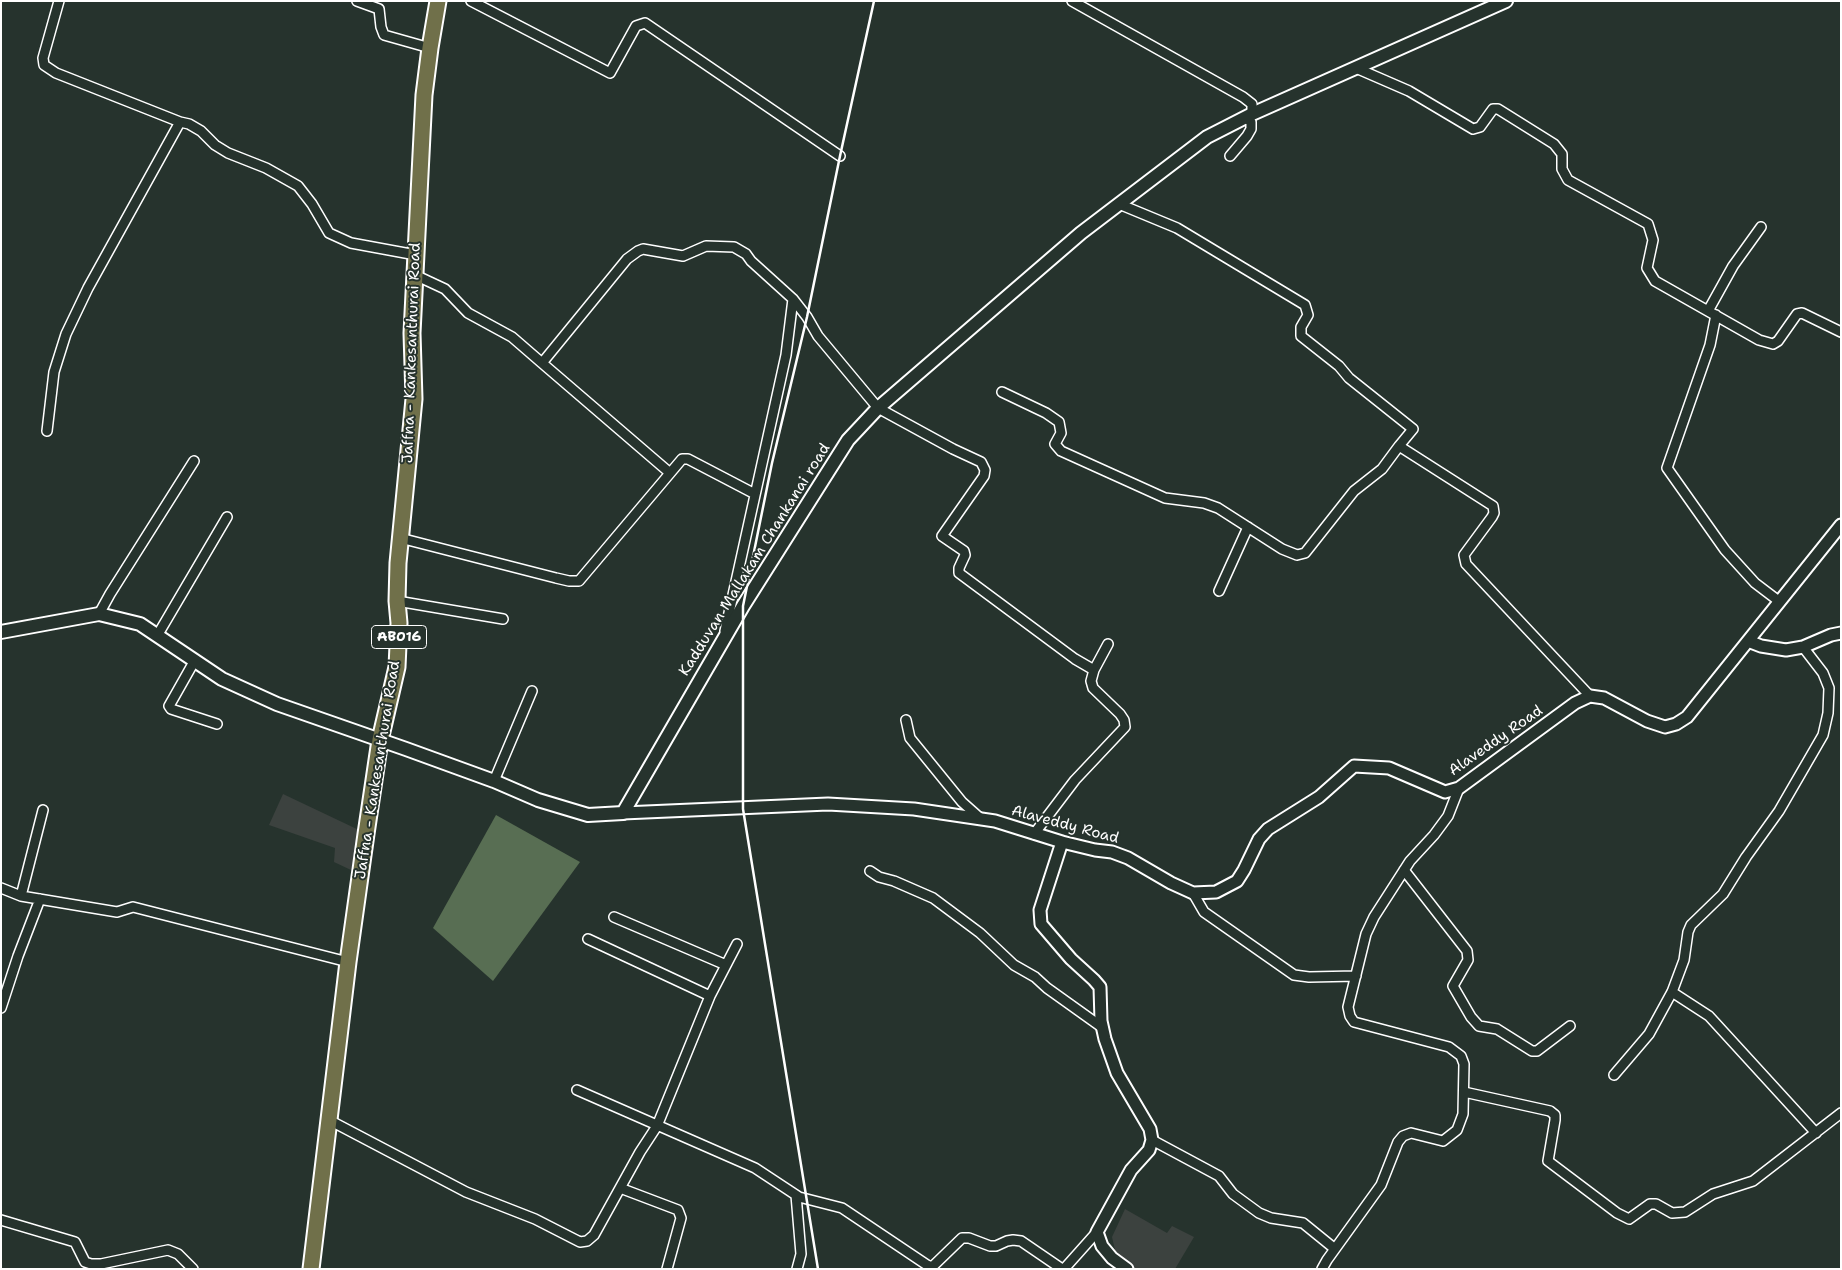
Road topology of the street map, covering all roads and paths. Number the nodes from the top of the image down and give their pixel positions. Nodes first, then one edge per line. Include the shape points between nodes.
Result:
1 (59, 1) edge
2 (357, 1) edge
3 (438, 1) edge
4 (471, 1) edge
5 (1072, 1) edge
6 (1506, 1) edge
7 (430, 48) junction
8 (1356, 68) junction
9 (1248, 116) junction
10 (180, 122) junction
11 (840, 156) dead end
12 (1230, 156) dead end
13 (1119, 204) junction
14 (1761, 227) dead end
15 (416, 255) junction
16 (415, 275) junction
17 (793, 298) junction
18 (1712, 313) junction
19 (1841, 332) edge
20 (542, 363) junction
21 (1002, 392) dead end
22 (878, 408) junction
23 (47, 431) dead end
24 (1399, 446) junction
25 (194, 461) dead end
26 (670, 472) junction
27 (755, 494) junction
28 (227, 517) dead end
29 (1841, 525) edge
30 (1248, 527) junction
31 (400, 538) junction
32 (1219, 591) dead end
33 (397, 601) junction
34 (1780, 602) junction
35 (100, 614) junction
36 (503, 619) dead end
37 (1, 632) edge
38 (1841, 633) edge
39 (157, 636) junction
40 (722, 640) junction
41 (1748, 641) junction
42 (1108, 644) dead end
43 (1803, 647) junction
44 (195, 660) junction
45 (1094, 670) junction
46 (532, 691) dead end
47 (1590, 696) junction
48 (906, 720) dead end
49 (217, 724) dead end
50 (380, 740) junction
51 (494, 781) junction
52 (1459, 788) junction
53 (42, 810) dead end
54 (623, 813) junction
55 (980, 818) junction
56 (1034, 834) junction
57 (1062, 842) junction
58 (1404, 870) junction
59 (870, 871) dead end
60 (1, 888) edge
61 (1193, 893) junction
62 (20, 896) junction
63 (40, 899) junction
64 (614, 917) dead end
65 (588, 939) dead end
66 (738, 944) dead end
67 (348, 962) junction
68 (726, 966) junction
69 (1356, 976) junction
70 (1672, 992) junction
71 (710, 996) junction
72 (1, 1008) edge
73 (1570, 1026) dead end
74 (1103, 1028) junction
75 (1614, 1075) dead end
76 (577, 1090) dead end
77 (1464, 1092) junction
78 (1841, 1113) edge
79 (329, 1120) junction
80 (657, 1126) junction
81 (1816, 1133) junction
82 (1152, 1140) junction
83 (620, 1188) junction
84 (796, 1195) junction
85 (1, 1220) edge
86 (1097, 1232) junction
87 (1335, 1249) junction
88 (193, 1269) edge
89 (311, 1269) edge
90 (667, 1269) edge
91 (797, 1269) edge
92 (1063, 1269) edge
93 (1127, 1269) edge
94 (1322, 1269) edge

1 - 10 street via 43,58 44,65 56,73
2 - 7 street via 380,9 384,35
3 - 7 main road, Jaffna - Kankesanthurai Road / AB016
4 - 11 street via 610,73 636,26 645,23
5 - 9 street via 1243,97 1252,104
6 - 8 main road, Kadduvan Mallakam Chankanai road
7 - 15 main road, Jaffna - Kankesanthurai Road / AB016 via 424,95
8 - 9 main road, Kadduvan Mallakam Chankanai road
8 - 18 street via 1409,91 1473,128 1480,127 1493,109 1498,109 1554,144 1562,154 1562,169 1568,180 1648,224 1653,240 1647,268 1655,281
9 - 12 street via 1252,122 1251,129
9 - 13 main road, Kadduvan Mallakam Chankanai road via 1207,137
10 - 15 street via 201,131 214,145 228,153 249,160 298,186 329,233 351,243
10 - 23 street via 66,334 54,372
13 - 22 main road, Kadduvan Mallakam Chankanai road
13 - 24 street via 1177,228 1305,305 1308,315 1301,327 1301,336 1413,429
14 - 18 street via 1733,266
15 - 16 main road, Jaffna - Kankesanthurai Road / AB016
16 - 20 street via 445,288 468,313 512,337
16 - 31 main road, Jaffna - Kankesanthurai Road / AB016 via 412,333 414,398
17 - 20 street via 746,254 734,247 706,246 683,256 643,249 627,259
17 - 22 street via 818,336
17 - 27 street via 786,355
18 - 19 street via 1759,340 1774,344 1797,314
18 - 34 street via 1710,345 1667,468 1725,550 1755,583
20 - 26 street
21 - 30 street via 1059,422 1061,432 1055,444 1060,451 1164,498 1218,508
22 - 40 main road, Kadduvan Mallakam Chankanai road via 848,440
22 - 45 street via 981,462 984,476 942,536 964,551 959,573
24 - 30 street via 1382,469 1354,491 1305,553 1297,555 1282,549
24 - 47 street via 1493,506 1492,517 1464,555 1466,564
25 - 35 street
26 - 27 street via 682,459 688,459
26 - 31 street via 579,581 569,582
27 - 40 street
28 - 39 street
29 - 34 street
30 - 32 street
31 - 33 main road, Jaffna - Kankesanthurai Road / AB016
33 - 36 street
33 - 50 main road, Jaffna - Kankesanthurai Road / AB016 via 397,667
34 - 41 street
35 - 37 main road
35 - 39 main road via 140,624
38 - 43 street via 1831,634
39 - 44 main road
40 - 54 main road, Kadduvan Mallakam Chankanai road
41 - 43 street via 1786,650
41 - 47 street via 1687,717 1676,724 1665,727 1604,698
42 - 45 street
43 - 70 street via 1823,673 1829,688 1823,735 1779,811 1723,894 1691,925 1684,960
44 - 49 street via 169,706
44 - 50 main road via 222,679 277,704
45 - 56 street via 1090,681 1093,688 1120,714 1126,727 1076,780
46 - 51 street
47 - 52 street, Alaveddy Road via 1575,703
48 - 55 street via 910,738 962,802
50 - 51 main road
50 - 67 main road, Jaffna - Kankesanthurai Road / AB016
51 - 54 main road via 538,800 588,815
52 - 58 street via 1448,816
52 - 61 street, Alaveddy Road via 1445,792 1389,768 1354,766 1319,797 1268,829 1259,839 1237,881 1216,892
53 - 62 street
54 - 55 street, Alaveddy Road via 828,804 914,809
55 - 56 street, Alaveddy Road
56 - 57 street, Alaveddy Road
57 - 61 street, Alaveddy Road via 1128,858
57 - 74 street via 1040,910 1041,924 1100,987
58 - 69 street via 1366,934
58 - 73 street via 1467,951 1468,960 1453,986 1479,1026 1497,1029 1532,1051 1537,1051
59 - 74 street via 933,898 980,933 1014,965
60 - 62 street
61 - 69 street via 1204,912 1294,975
62 - 63 street
63 - 67 street via 117,912 133,908
63 - 72 street
64 - 68 street
65 - 71 street
66 - 68 street
67 - 79 main road, Jaffna - Kankesanthurai Road / AB016
68 - 71 street
69 - 77 street via 1348,1007 1354,1022 1449,1047 1461,1056 1464,1064
70 - 75 street via 1649,1034
70 - 81 street via 1709,1016
71 - 80 street
74 - 82 street via 1117,1073 1150,1129
76 - 80 street
77 - 81 street via 1550,1111 1555,1120 1548,1161 1626,1219 1650,1204 1672,1213 1685,1212 1712,1194 1753,1181
77 - 87 street via 1463,1114 1457,1130 1450,1137 1443,1141 1411,1133 1398,1142 1381,1185
78 - 81 street
79 - 83 street via 466,1192 535,1219 580,1242 594,1235
79 - 89 main road, Jaffna - Kankesanthurai Road / AB016
80 - 83 street
80 - 84 street via 755,1168
82 - 86 street via 1149,1150 1131,1170
82 - 87 street via 1219,1176 1234,1194 1259,1213 1303,1224
83 - 90 street via 678,1210 681,1218
84 - 91 street via 802,1254
84 - 92 street via 842,1208 932,1267 962,1238 969,1238 990,1246 1014,1240 1021,1242
85 - 88 street via 75,1242 85,1262 91,1264 168,1250 178,1254
86 - 92 street
86 - 93 street via 1102,1246
87 - 94 street

